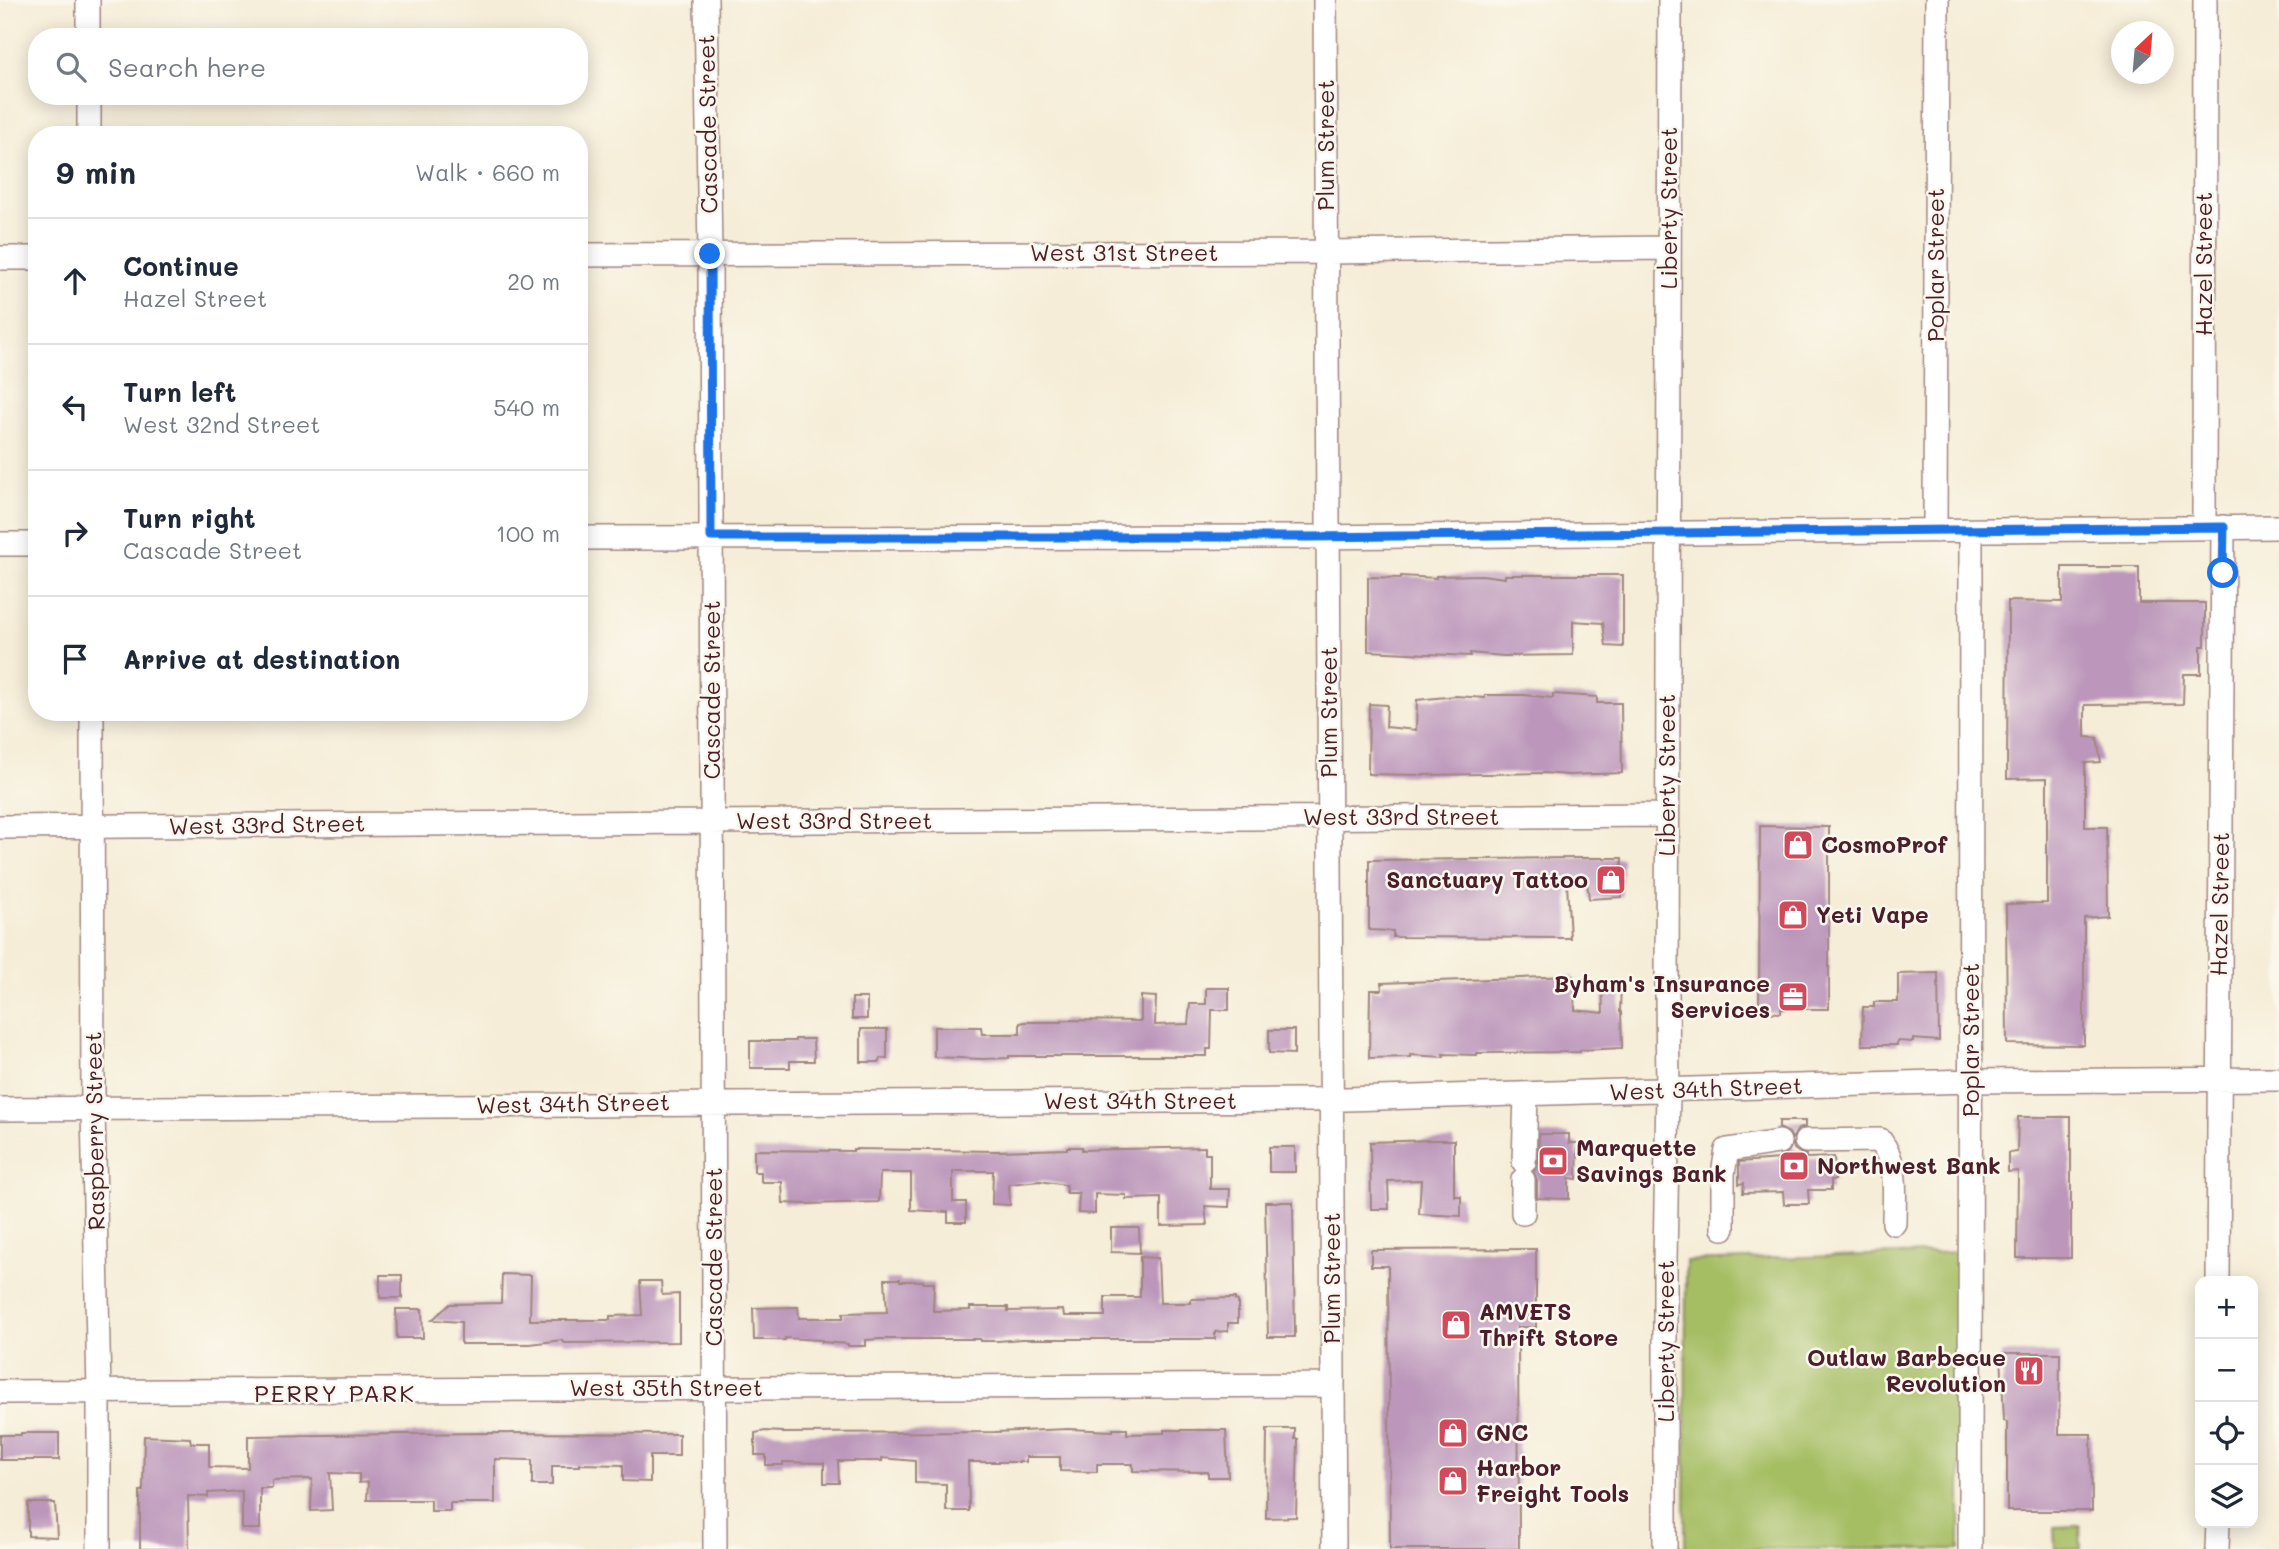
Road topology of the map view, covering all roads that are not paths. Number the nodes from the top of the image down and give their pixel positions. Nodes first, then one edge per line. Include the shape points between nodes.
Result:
1 (88, 0) edge
2 (706, 0) edge
3 (1325, 0) edge
4 (1670, 0) edge
5 (1937, 0) edge
6 (2205, 0) edge
7 (88, 28) edge
8 (89, 105) edge
9 (89, 126) edge
10 (1669, 248) junction
11 (1326, 252) junction
12 (710, 254) junction
13 (588, 255) edge
14 (0, 258) edge
15 (28, 258) edge
16 (2214, 527) junction
17 (2279, 527) edge
18 (1935, 531) junction
19 (1971, 531) junction
20 (1669, 533) junction
21 (711, 537) junction
22 (1328, 537) junction
23 (588, 538) edge
24 (0, 544) edge
25 (28, 544) edge
26 (92, 721) edge
27 (1667, 815) junction
28 (1330, 818) junction
29 (712, 821) junction
30 (0, 827) edge
31 (93, 827) junction
32 (2218, 1079) junction
33 (2279, 1079) edge
34 (1970, 1081) junction
35 (1668, 1090) junction
36 (1525, 1095) junction
37 (1331, 1099) junction
38 (715, 1103) junction
39 (0, 1109) edge
40 (93, 1109) junction
41 (1806, 1141) dead end
42 (1779, 1142) dead end
43 (1523, 1213) dead end
44 (1894, 1223) dead end
45 (1723, 1228) dead end
46 (2218, 1276) edge
47 (1333, 1385) junction
48 (714, 1388) junction
49 (0, 1392) edge
50 (99, 1392) junction
51 (2218, 1528) edge
52 (99, 1549) edge
53 (715, 1549) edge
54 (1334, 1549) edge
55 (1665, 1549) edge
56 (1970, 1549) edge
57 (2217, 1549) edge

1 - 7 street
2 - 12 street, Cascade Street
3 - 11 street, Plum Street
4 - 10 street, Liberty Street
5 - 18 street, Poplar Street
6 - 16 street, Hazel Street
8 - 9 street
10 - 11 street, West 31st Street
10 - 20 street, Liberty Street
11 - 12 street, West 31st Street
11 - 22 street, Plum Street
12 - 13 street, West 31st Street
12 - 21 street, Cascade Street
14 - 15 street
16 - 17 street
16 - 19 street
16 - 32 street, Hazel Street
18 - 19 street
18 - 20 street
19 - 34 street, Poplar Street
20 - 22 street
20 - 27 street, Liberty Street
21 - 22 street
21 - 23 street
21 - 29 street, Cascade Street
22 - 28 street, Plum Street
24 - 25 street
26 - 31 street, Raspberry Street
27 - 28 street, West 33rd Street
27 - 35 street, Liberty Street
28 - 29 street, West 33rd Street
28 - 37 street, Plum Street
29 - 31 street, West 33rd Street
29 - 38 street, Cascade Street
30 - 31 street, West 33rd Street
31 - 40 street, Raspberry Street
32 - 33 street, West 34th Street
32 - 34 street, West 34th Street
32 - 46 street, Hazel Street
34 - 35 street, West 34th Street
34 - 56 street, Poplar Street
35 - 36 street, West 34th Street
35 - 55 street, Liberty Street
36 - 37 street, West 34th Street
36 - 43 street
37 - 38 street, West 34th Street
37 - 47 street, Plum Street
38 - 40 street, West 34th Street
38 - 48 street, Cascade Street
39 - 40 street, West 34th Street
40 - 50 street, Raspberry Street
41 - 44 street via 1880,1140 1893,1164
42 - 45 street via 1727,1150
47 - 48 street, West 35th Street
47 - 54 street, Plum Street
48 - 50 street, West 35th Street
48 - 53 street, Cascade Street
49 - 50 street, West 35th Street
50 - 52 street, Raspberry Street
51 - 57 street

